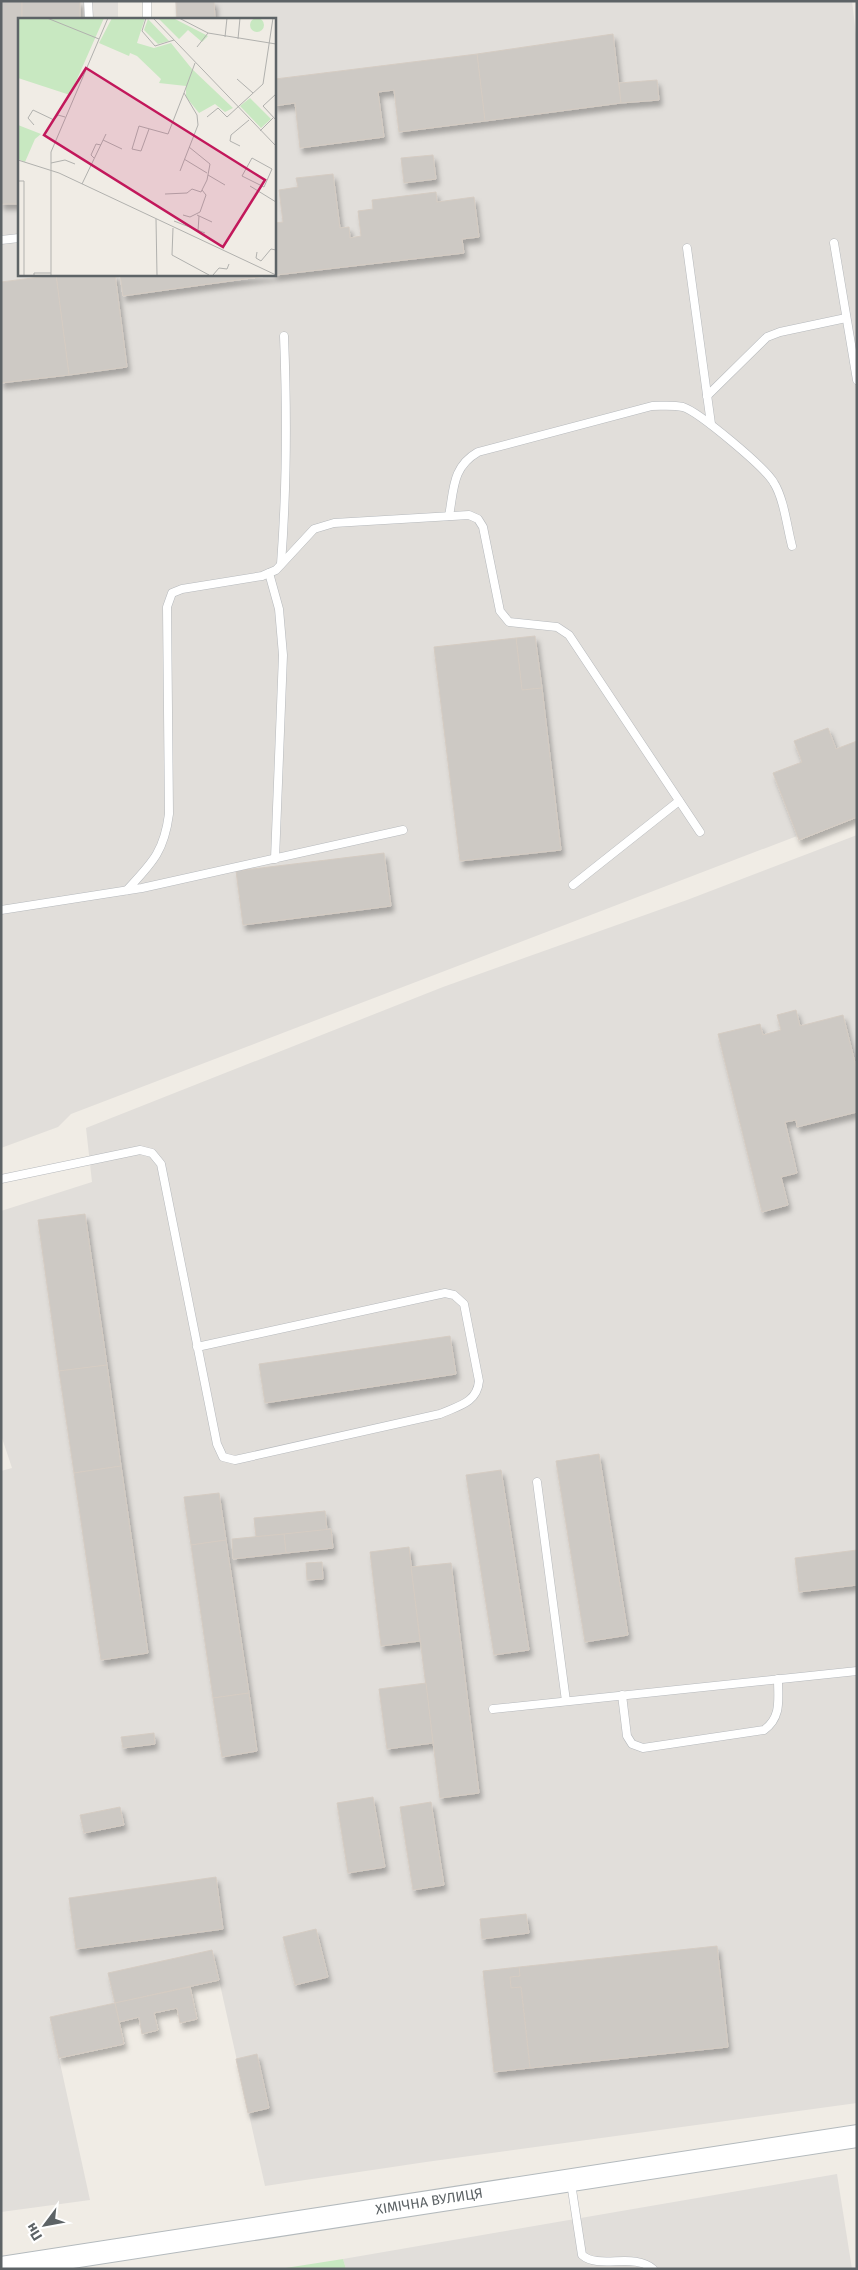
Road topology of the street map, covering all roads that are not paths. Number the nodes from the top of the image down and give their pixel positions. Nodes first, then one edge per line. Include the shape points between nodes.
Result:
1 (88, 1) edge
2 (147, 1) edge
3 (89, 18) edge
4 (147, 18) edge
5 (18, 238) edge
6 (1, 240) edge
7 (834, 243) dead end
8 (687, 248) dead end
9 (846, 318) junction
10 (284, 336) dead end
11 (857, 380) edge
12 (707, 396) junction
13 (711, 424) junction
14 (449, 516) junction
15 (792, 546) dead end
16 (281, 564) junction
17 (269, 573) junction
18 (679, 801) junction
19 (404, 830) dead end
20 (700, 832) dead end
21 (275, 859) junction
22 (573, 885) dead end
23 (128, 890) junction
24 (1, 910) edge
25 (1, 1179) edge
26 (197, 1347) junction
27 (537, 1482) dead end
28 (857, 1671) edge
29 (778, 1679) junction
30 (622, 1695) junction
31 (566, 1701) junction
32 (493, 1709) dead end
33 (857, 2136) edge
34 (570, 2179) junction
35 (1, 2268) edge
36 (653, 2269) edge

1 - 3 lane
2 - 4 lane
5 - 6 lane
7 - 9 lane
8 - 12 lane
9 - 11 lane
9 - 12 lane via 767,337
10 - 16 lane via 287,458
12 - 13 lane
13 - 14 lane via 685,408 652,406 478,452 466,459 457,472
13 - 15 lane via 775,484
14 - 16 lane via 334,523 314,529
14 - 18 lane via 469,515 478,519 483,527 500,611 509,622 556,627 569,635
16 - 17 lane
17 - 21 lane via 279,609 283,655
17 - 23 lane via 182,589 172,594 167,607 167,835 155,860
18 - 20 lane
18 - 22 lane
19 - 21 lane
21 - 23 lane
23 - 24 lane
25 - 26 lane via 140,1150 152,1153 162,1164
26 - 26 lane via 445,1293 454,1295 464,1304 478,1390 471,1401 440,1414 235,1460 223,1457 217,1444
27 - 31 lane
28 - 29 lane
29 - 30 lane
29 - 30 lane via 777,1714 773,1724 764,1730 642,1748 632,1744 627,1736
30 - 31 lane
31 - 32 lane
33 - 34 main road, ХІМІЧНА ВУЛИЦЯ
34 - 35 main road, ХІМІЧНА ВУЛИЦЯ
34 - 36 lane via 582,2255 587,2262 597,2266 646,2264

